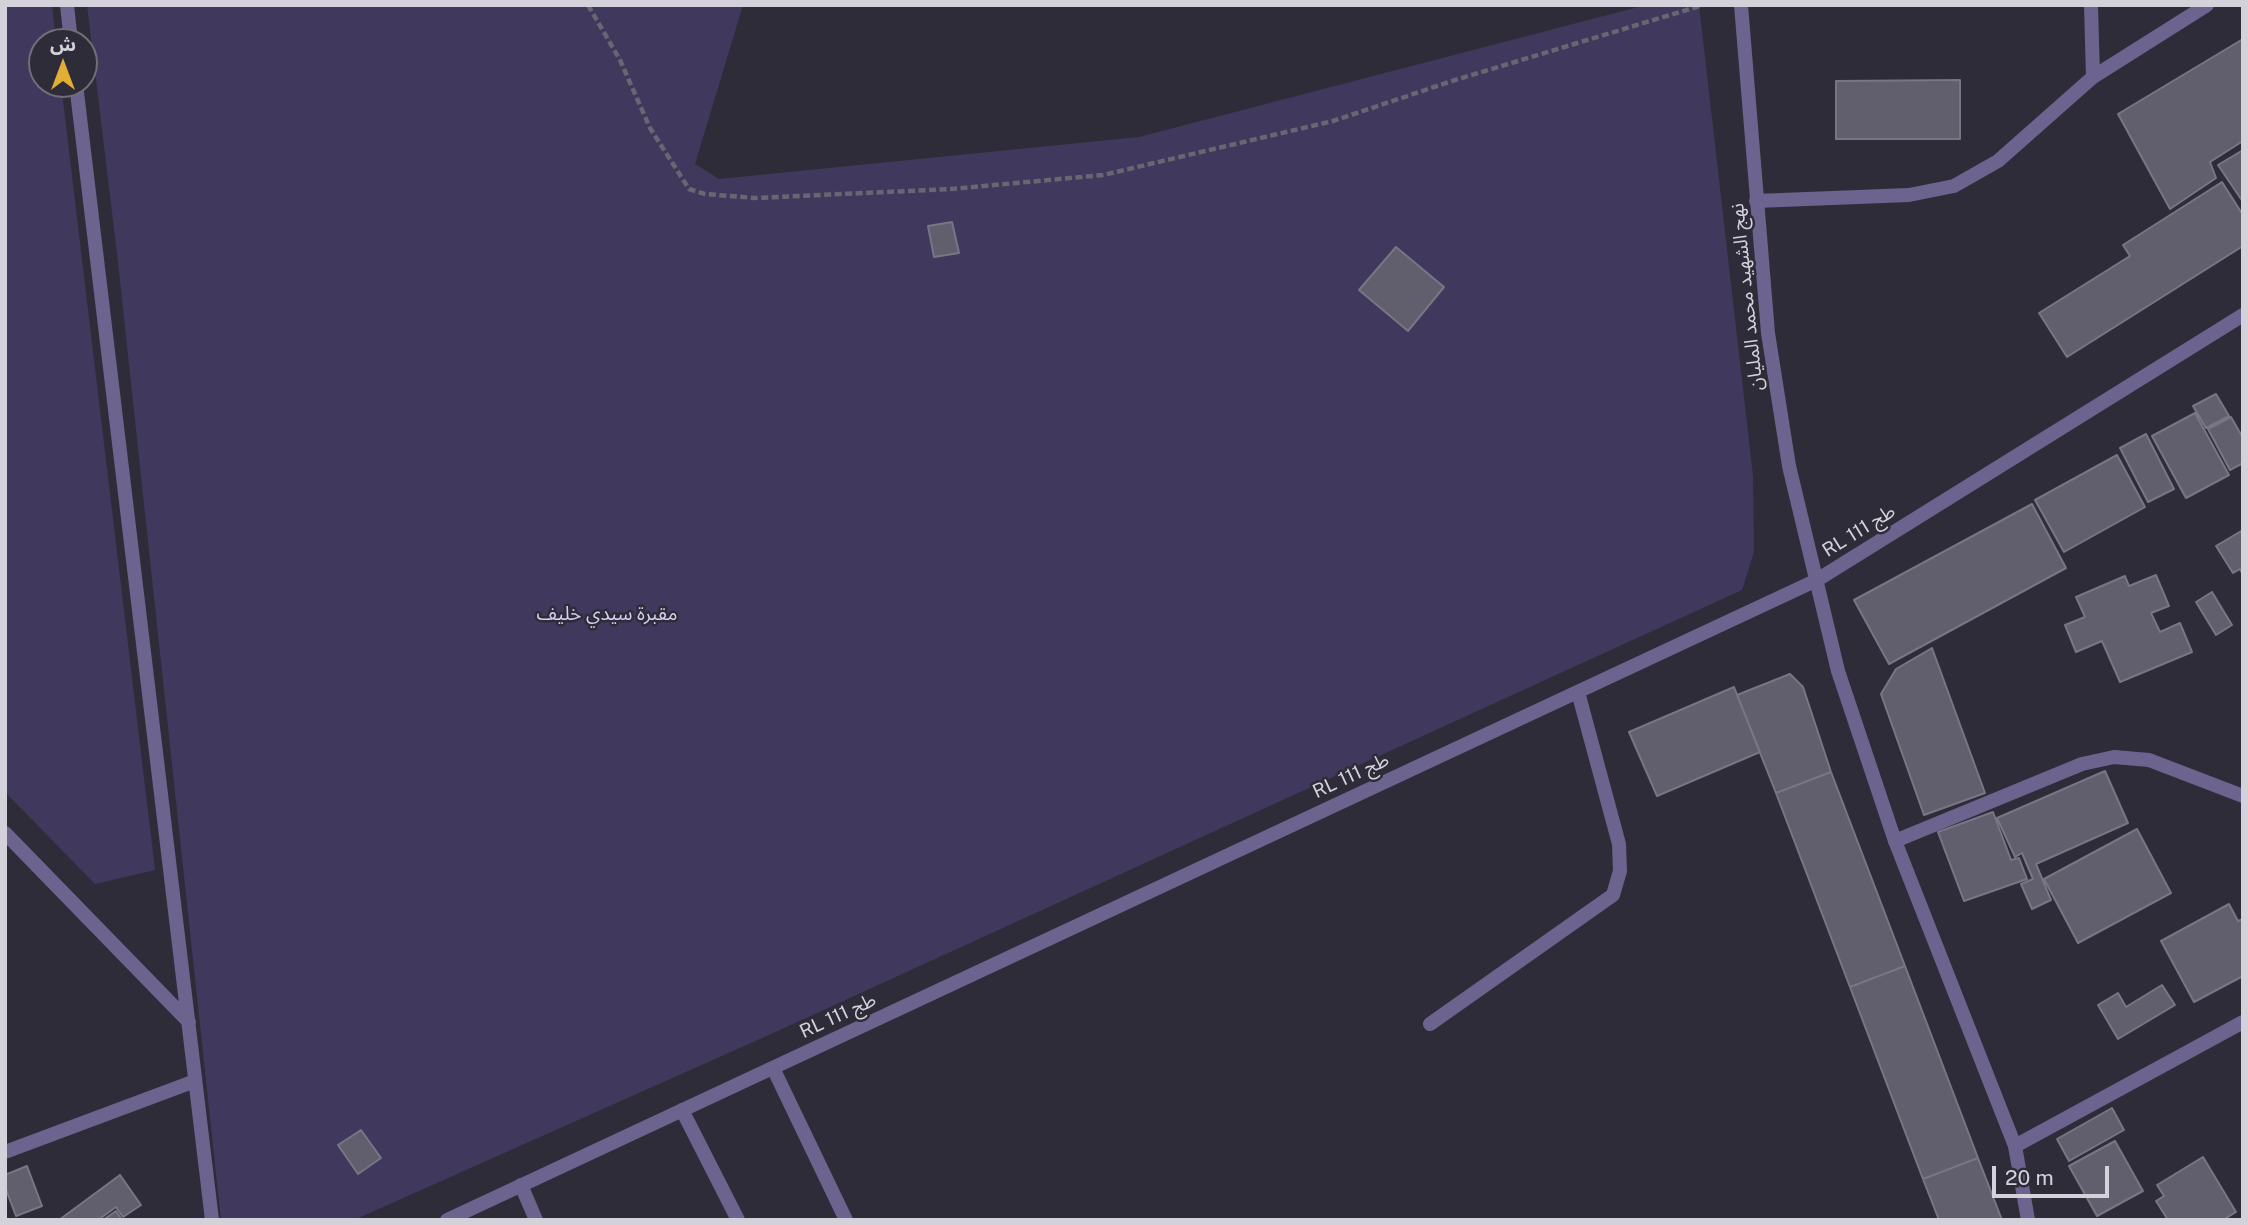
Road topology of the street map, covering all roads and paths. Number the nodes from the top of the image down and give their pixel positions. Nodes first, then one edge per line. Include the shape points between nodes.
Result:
1 (67, 5) edge
2 (588, 5) edge
3 (1703, 5) edge
4 (1741, 5) edge
5 (2091, 5) edge
6 (2207, 5) edge
7 (69, 28) edge
8 (2093, 77) junction
9 (78, 98) edge
10 (1756, 201) junction
11 (2243, 315) edge
12 (1817, 580) junction
13 (1578, 692) junction
14 (2243, 796) edge
15 (5, 833) edge
16 (1895, 841) junction
17 (189, 1021) junction
18 (2243, 1022) edge
19 (1430, 1024) dead end
20 (773, 1068) junction
21 (195, 1081) junction
22 (682, 1110) junction
23 (2015, 1146) junction
24 (5, 1152) edge
25 (521, 1185) junction
26 (212, 1220) edge
27 (447, 1220) edge
28 (536, 1220) edge
29 (738, 1220) edge
30 (846, 1220) edge
31 (2028, 1220) edge

1 - 7 street
2 - 3 path via 650,128 689,189 755,198 951,189 1103,175 1333,121 1452,80
4 - 10 street, نهج الشهيد محمد المليان
5 - 8 street
6 - 8 street
8 - 10 street via 1998,161 1954,186 1909,195
9 - 17 street
10 - 12 street, نهج الشهيد محمد المليان via 1768,333 1788,466
11 - 12 street, RL طج 111
12 - 13 street, RL طج 111
12 - 16 street, نهج الشهيد محمد المليان via 1838,671
13 - 19 street via 1619,844 1620,871 1613,895
13 - 20 street, RL طج 111
14 - 16 street via 2149,760 2114,757 2082,764
15 - 17 street
16 - 23 street, نهج الشهيد محمد المليان
17 - 21 street
18 - 23 street
20 - 22 street, RL طج 111
20 - 30 street
21 - 24 street
21 - 26 street
22 - 25 street, RL طج 111
22 - 29 street
23 - 31 street, نهج الشهيد محمد المليان
25 - 27 street, RL طج 111
25 - 28 street

